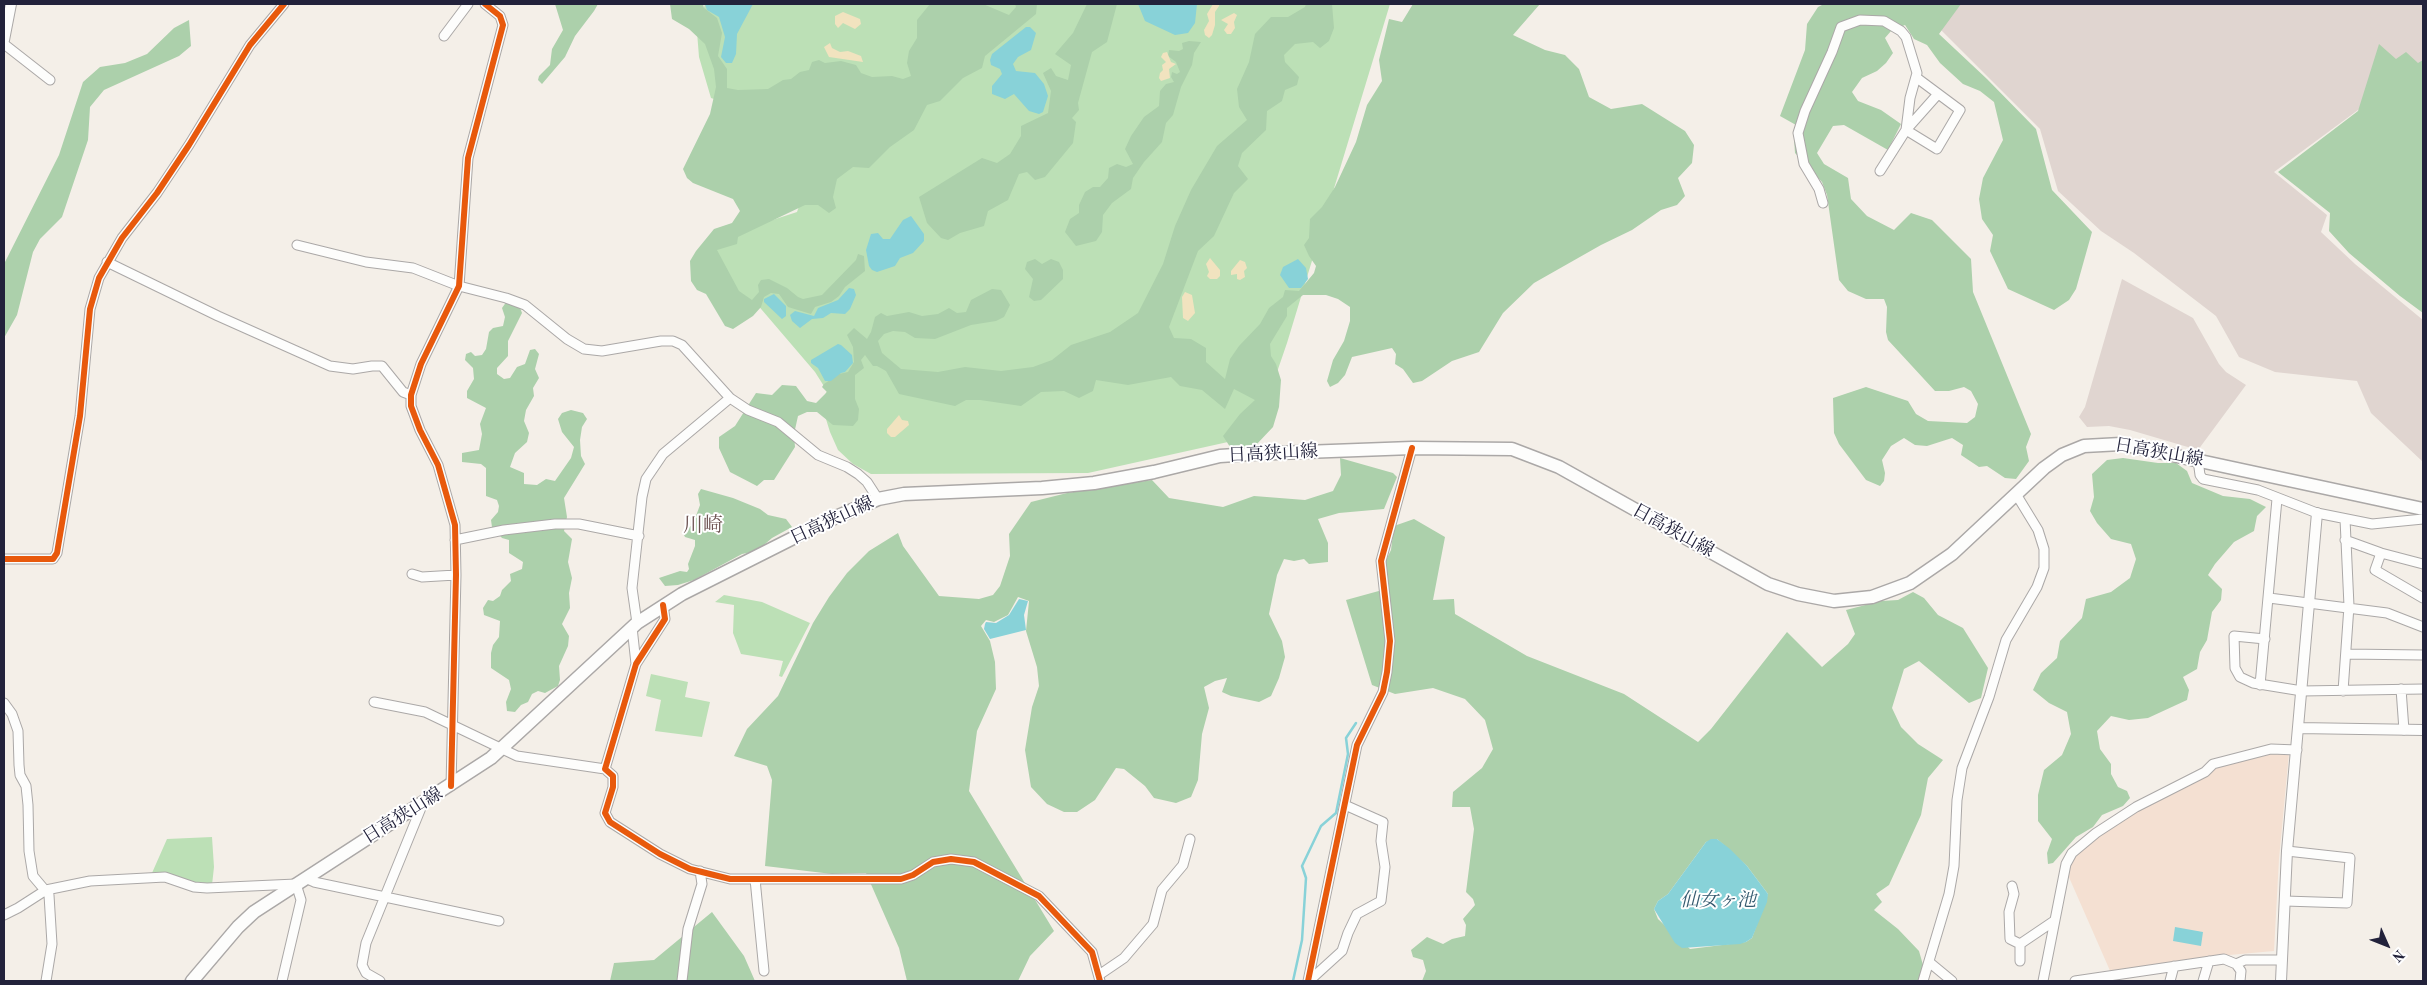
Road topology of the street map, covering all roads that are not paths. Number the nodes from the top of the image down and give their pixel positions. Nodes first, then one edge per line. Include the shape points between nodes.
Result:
1 (11, 4) edge
2 (284, 4) edge
3 (468, 4) edge
4 (485, 4) edge
5 (444, 36) dead end
6 (4, 40) edge
7 (4, 44) edge
8 (1917, 78) junction
9 (50, 80) dead end
10 (1938, 94) junction
11 (1910, 103) junction
12 (1922, 112) junction
13 (1906, 130) junction
14 (1880, 171) dead end
15 (1823, 203) dead end
16 (298, 245) dead end
17 (107, 262) junction
18 (459, 286) junction
19 (411, 395) junction
20 (730, 398) junction
21 (1412, 448) junction
22 (2198, 460) junction
23 (2016, 494) junction
24 (878, 499) junction
25 (2277, 499) junction
26 (2423, 509) edge
27 (2317, 513) junction
28 (2345, 519) junction
29 (2423, 519) edge
30 (639, 536) junction
31 (455, 540) junction
32 (2345, 540) junction
33 (2381, 552) junction
34 (4, 559) edge
35 (2423, 564) edge
36 (412, 574) dead end
37 (456, 575) junction
38 (2269, 598) junction
39 (2423, 598) edge
40 (2310, 603) junction
41 (663, 606) junction
42 (2349, 606) junction
43 (635, 625) junction
44 (2423, 627) edge
45 (2265, 639) junction
46 (2346, 654) junction
47 (2423, 654) edge
48 (636, 664) junction
49 (2260, 685) junction
50 (2401, 689) junction
51 (2423, 689) edge
52 (2302, 691) junction
53 (2343, 691) junction
54 (374, 702) dead end
55 (4, 703) edge
56 (453, 726) junction
57 (2298, 728) junction
58 (2404, 730) junction
59 (2423, 730) edge
60 (502, 750) junction
61 (2297, 750) junction
62 (605, 769) junction
63 (451, 786) junction
64 (423, 803) junction
65 (1345, 806) junction
66 (1190, 839) dead end
67 (2287, 851) junction
68 (700, 871) junction
69 (755, 879) junction
70 (300, 881) junction
71 (2012, 886) dead end
72 (46, 890) junction
73 (384, 895) junction
74 (2285, 901) junction
75 (4, 915) edge
76 (500, 921) dead end
77 (2054, 922) junction
78 (2020, 944) junction
79 (2282, 960) junction
80 (2209, 961) junction
81 (1929, 962) junction
82 (2020, 962) dead end
83 (2236, 964) junction
84 (2174, 966) junction
85 (764, 971) dead end
86 (2142, 971) junction
87 (1100, 978) edge
88 (2105, 979) edge
89 (46, 981) edge
90 (192, 981) edge
91 (282, 981) edge
92 (380, 981) edge
93 (682, 981) edge
94 (1308, 981) edge
95 (1924, 981) edge
96 (1952, 981) edge
97 (2043, 981) edge
98 (2076, 981) edge
99 (2139, 981) edge
100 (2170, 981) edge
101 (2203, 981) edge
102 (2240, 981) edge
103 (2281, 981) edge

1 - 6 street
2 - 17 street via 250,45 190,145
3 - 5 street
4 - 18 street via 500,16 503,25 467,166
7 - 9 street
8 - 10 street
8 - 11 street
8 - 15 street via 1906,37 1892,25 1860,20 1841,27 1798,133 1804,164 1816,182
10 - 12 street
10 - 13 street via 1960,110 1937,149
11 - 12 street
11 - 13 street
12 - 13 street
13 - 14 street
16 - 18 street via 366,262 413,268
17 - 19 street via 330,366 353,369 382,366 403,392
17 - 34 street via 90,309 80,416 59,548 53,559
18 - 19 street via 421,364
18 - 20 street via 525,305 584,349 602,351 673,341 689,350
19 - 31 street via 411,406 438,465 449,500
20 - 24 street via 748,410 778,422 818,455 858,474
20 - 30 street via 662,454 654,466 646,479 642,497
21 - 23 main road, 日高狭山線 via 1512,449 1532,456 1559,467 1768,584 1834,601 1872,597 1910,583 1952,554
21 - 24 main road, 日高狭山線 via 1220,456 1094,483 904,494
21 - 65 street via 1381,561 1390,641 1387,672 1383,692 1357,745
22 - 23 main road, 日高狭山線 via 2121,444 2084,446 2062,455
22 - 25 street via 2203,479 2258,490
22 - 26 main road, 日高狭山線
23 - 81 street via 2038,530 2044,549 2044,568 2037,587 2006,640 1962,768 1954,866 1946,907
24 - 41 main road, 日高狭山線 via 827,521
25 - 27 street
25 - 38 street
27 - 28 street
27 - 40 street
28 - 29 street via 2372,524
28 - 32 street
30 - 31 street via 579,524 554,524
30 - 43 street via 632,588
31 - 37 street
32 - 33 street
32 - 42 street
33 - 35 street
33 - 39 street via 2375,570
36 - 37 street via 422,577
37 - 56 street
38 - 40 street
38 - 45 street
40 - 42 street
40 - 52 street
41 - 43 main road, 日高狭山線
41 - 48 street via 665,619
42 - 44 street via 2387,613
42 - 46 street
43 - 48 street
43 - 60 main road, 日高狭山線
45 - 49 street
45 - 49 street via 2234,636 2235,668 2240,677
46 - 47 street
46 - 53 street
48 - 62 street
49 - 52 street
50 - 51 street
50 - 53 street
50 - 58 street
52 - 53 street
52 - 57 street
54 - 56 street via 425,712
55 - 72 street via 18,731 20,775 26,786 29,851 34,876
56 - 60 street
56 - 63 street
57 - 58 street
57 - 61 street
58 - 59 street
60 - 62 street via 517,756
60 - 63 main road, 日高狭山線
61 - 67 street
61 - 77 street via 2271,749 2213,764 2205,772 2136,807 2096,833 2072,853 2066,864
62 - 68 street via 613,776 607,818 660,854
63 - 64 main road, 日高狭山線
64 - 70 main road, 日高狭山線
64 - 73 street
65 - 94 street
65 - 94 street via 1384,819 1381,841 1385,867 1381,901 1357,914 1342,951
66 - 87 street via 1183,864 1162,890 1152,924 1138,944
67 - 74 street
67 - 74 street via 2350,858 2347,903
68 - 69 street via 730,879
68 - 93 street via 702,884 688,929
69 - 85 street
69 - 87 street via 901,879 933,862 951,859 974,862 1039,896 1088,947
70 - 72 street via 207,888 165,877 90,881
70 - 73 street
70 - 90 main road, 日高狭山線 via 254,912
70 - 91 street via 301,900
71 - 78 street via 2010,939
72 - 75 street
72 - 89 street via 52,944
73 - 76 street
73 - 92 street via 366,943 362,965 366,973
74 - 79 street
77 - 78 street
77 - 97 street
78 - 82 street
79 - 83 street via 2245,960
79 - 103 street
80 - 83 street via 2224,959
80 - 84 street
80 - 101 street
81 - 95 street
81 - 96 street
83 - 102 street via 2241,971
84 - 86 street
84 - 100 street
86 - 88 street
86 - 99 street
88 - 98 street

